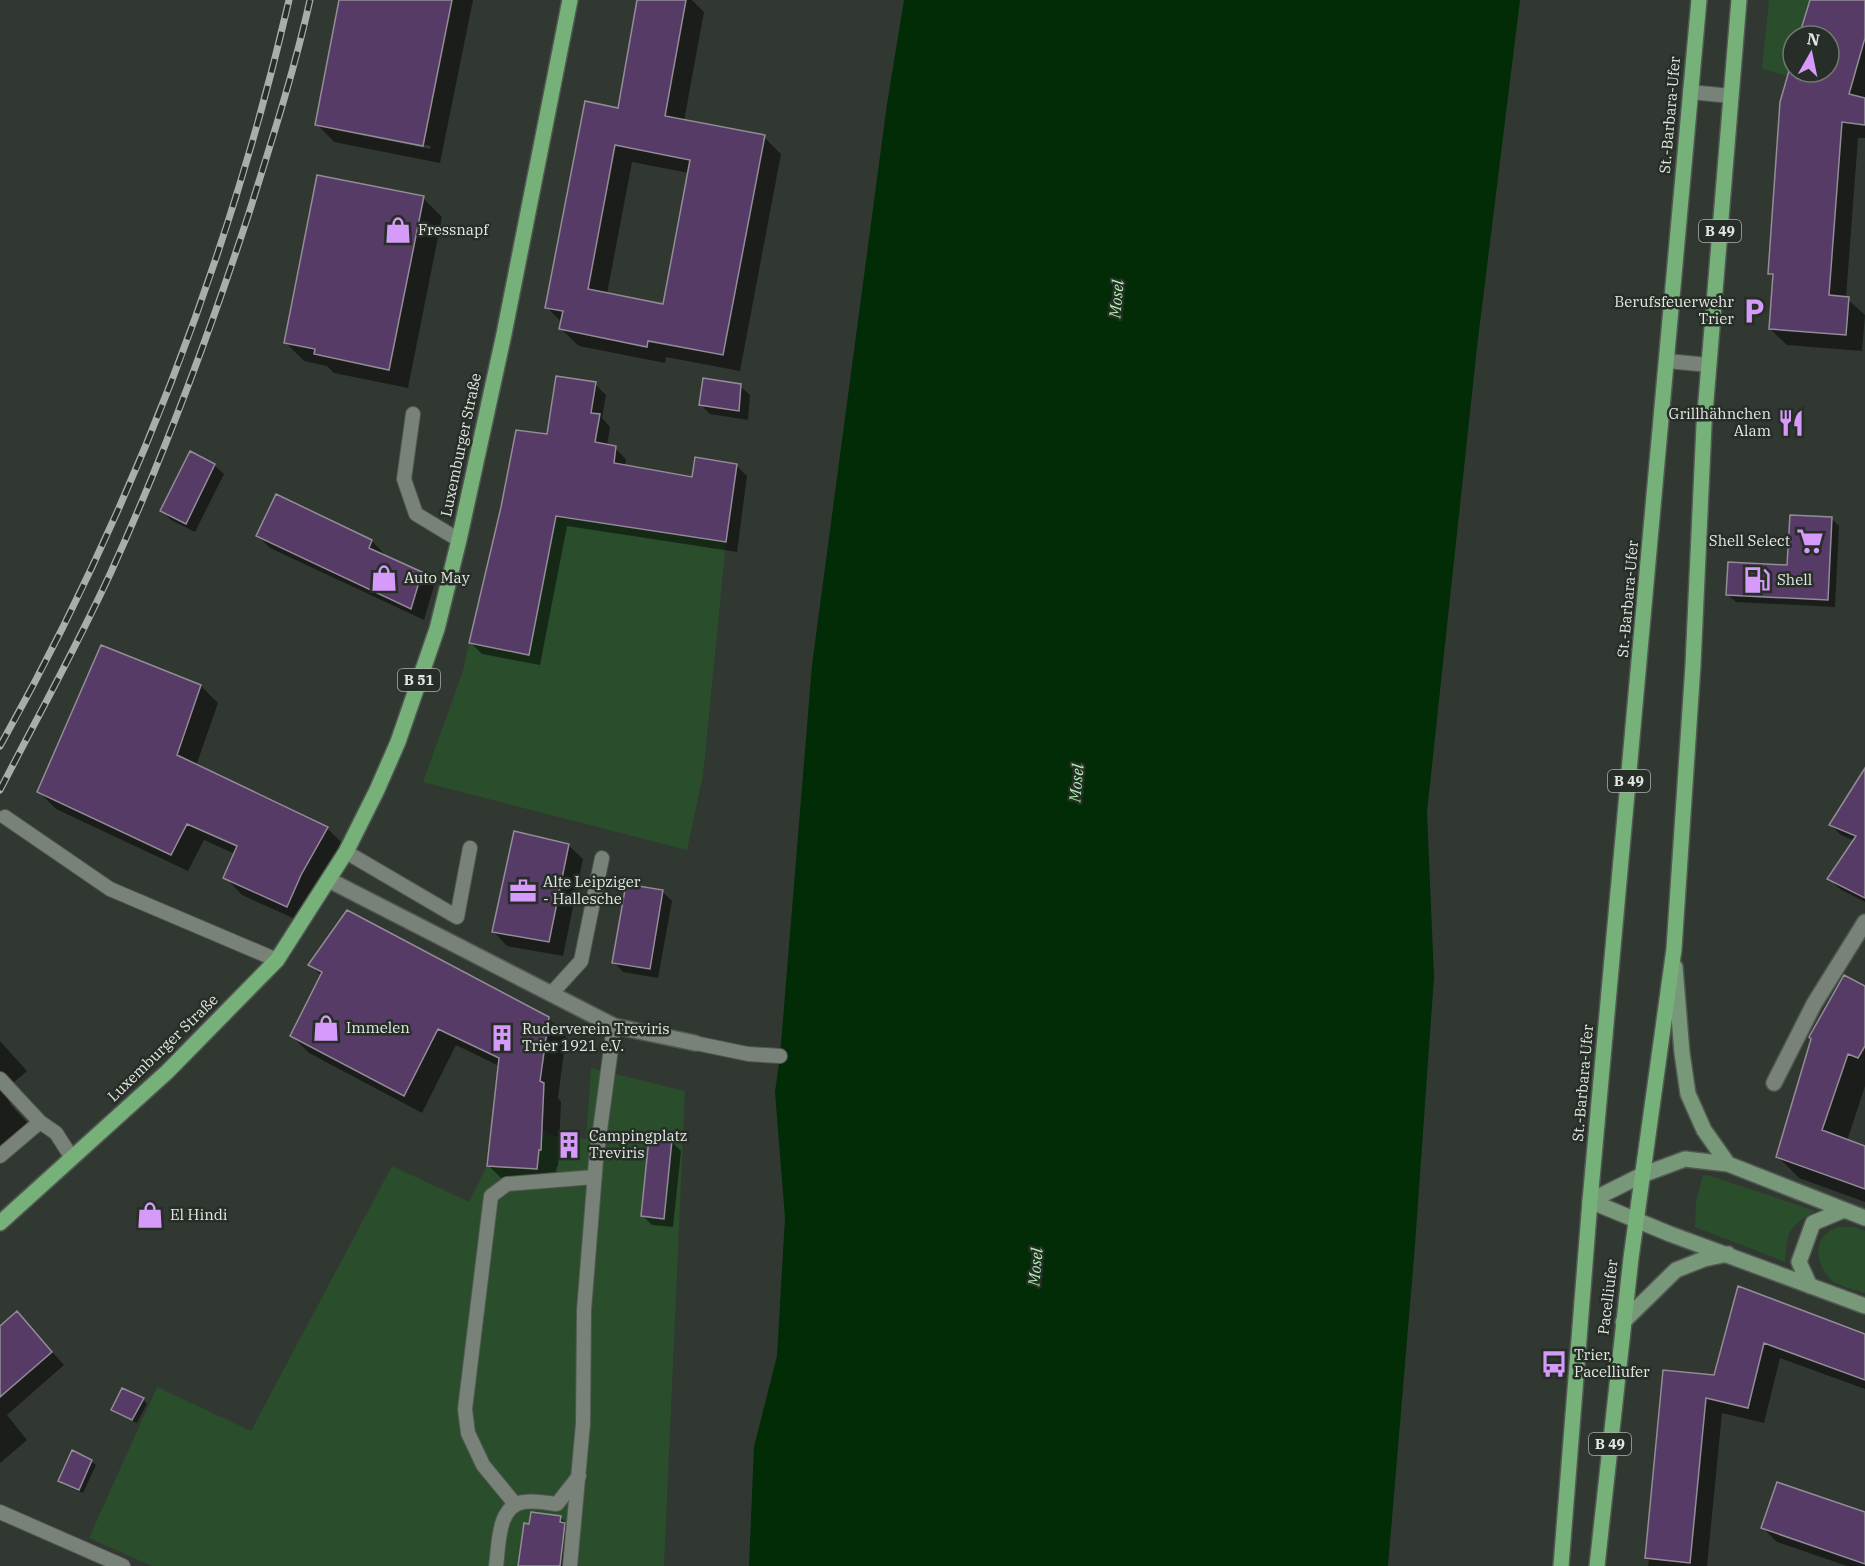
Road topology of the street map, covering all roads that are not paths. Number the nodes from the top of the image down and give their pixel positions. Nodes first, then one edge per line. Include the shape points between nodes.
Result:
1 (570, 0) edge
2 (1699, 0) edge
3 (1739, 0) edge
4 (1690, 92) junction
5 (1731, 96) junction
6 (1667, 361) junction
7 (1709, 365) junction
8 (412, 414) dead end
9 (459, 540) junction
10 (5, 817) dead end
11 (470, 848) dead end
12 (346, 852) junction
13 (602, 858) dead end
14 (329, 880) junction
15 (1865, 922) edge
16 (1674, 949) junction
17 (277, 960) junction
18 (551, 994) junction
19 (614, 1026) junction
20 (695, 1043) joint
21 (780, 1056) dead end
22 (0, 1079) edge
23 (1773, 1083) dead end
24 (40, 1122) junction
25 (0, 1156) edge
26 (72, 1158) junction
27 (1728, 1164) junction
28 (1642, 1175) junction
29 (594, 1178) junction
30 (1590, 1201) junction
31 (1844, 1210) junction
32 (1865, 1218) edge
33 (1636, 1221) junction
34 (0, 1222) edge
35 (1728, 1254) junction
36 (1810, 1286) junction
37 (1865, 1306) edge
38 (1623, 1322) junction
39 (579, 1476) junction
40 (515, 1504) junction
41 (0, 1512) edge
42 (123, 1566) edge
43 (496, 1566) edge
44 (570, 1566) edge
45 (1561, 1566) edge
46 (1597, 1566) edge

1 - 9 main road, Luxemburger Straße / B 51
2 - 4 main road, St.-Barbara-Ufer / B 49
3 - 5 main road, B 49
4 - 5 lane
4 - 6 main road, St.-Barbara-Ufer / B 49
5 - 7 main road, B 49
6 - 7 lane
6 - 30 main road, St.-Barbara-Ufer / B 49
7 - 16 main road, B 49
8 - 9 lane via 404,479 413,505 417,514
9 - 12 main road, Luxemburger Straße / B 51 via 437,629 398,742
10 - 17 lane via 110,889
11 - 12 lane via 457,917
12 - 14 main road, Luxemburger Straße / B 51
13 - 18 lane via 581,961
14 - 17 main road, Luxemburger Straße / B 51
14 - 18 street
15 - 23 street via 1814,1004
16 - 27 street via 1688,1094 1704,1130
16 - 28 main road, B 49
17 - 26 main road, Luxemburger Straße / B 51 via 167,1072
18 - 19 street
19 - 20 street
19 - 29 lane
20 - 21 lane
22 - 24 lane
24 - 25 lane
24 - 26 lane via 56,1133
26 - 34 main road, Luxemburger Straße / B 51
27 - 28 street via 1685,1159
27 - 31 street
28 - 30 street
28 - 33 main road, Pacelliufer / B 49
29 - 39 lane via 584,1310
29 - 40 lane via 507,1184 491,1196 465,1409 468,1433 483,1465
30 - 33 street
30 - 45 main road, Pacelliufer / B 49
31 - 32 street
31 - 36 street via 1813,1223 1799,1262
33 - 35 street
33 - 38 main road, Pacelliufer / B 49
35 - 36 street
35 - 38 street via 1676,1270
36 - 37 street
38 - 46 main road, Pacelliufer / B 49
39 - 40 lane via 557,1504
39 - 44 lane
40 - 43 lane via 502,1523
41 - 42 lane

